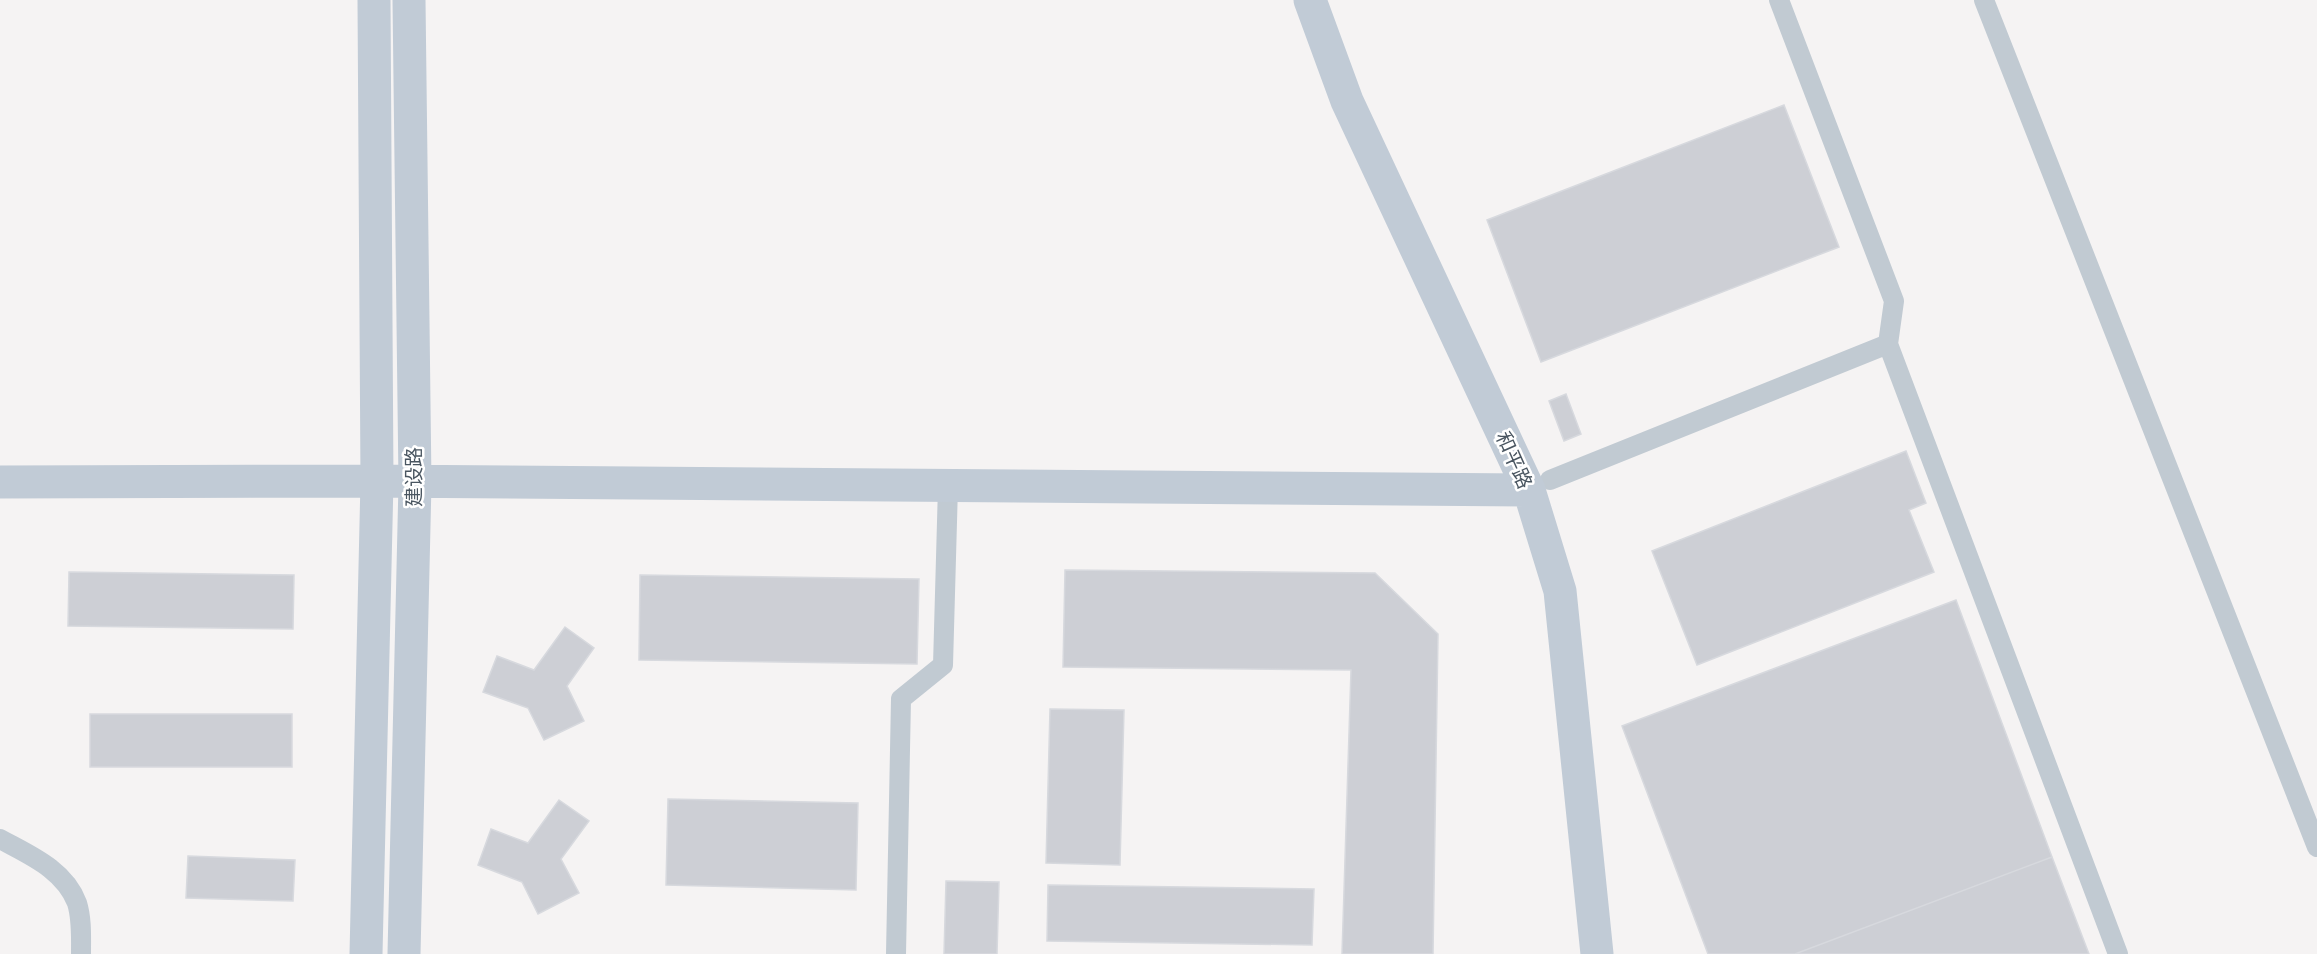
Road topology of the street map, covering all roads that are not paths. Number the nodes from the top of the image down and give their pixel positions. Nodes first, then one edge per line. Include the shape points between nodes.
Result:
1 (374, 0) edge
2 (409, 0) edge
3 (1310, 0) edge
4 (1779, 0) edge
5 (1984, 0) edge
6 (1888, 344) junction
7 (377, 481) junction
8 (0, 482) edge
9 (415, 483) junction
10 (1539, 485) junction
11 (948, 486) junction
12 (0, 839) edge
13 (2317, 846) edge
14 (81, 954) edge
15 (366, 954) edge
16 (404, 954) edge
17 (896, 954) edge
18 (1597, 954) edge
19 (2118, 954) edge

1 - 7 street, 建设路
2 - 9 street, 建设路
3 - 10 street, 和平路 via 1347,101
4 - 6 lane via 1894,301
5 - 13 lane
6 - 10 lane
6 - 19 lane
7 - 8 street
7 - 9 street
7 - 15 street, 建设路
9 - 11 street
9 - 16 street, 建设路
10 - 11 street
10 - 18 street, 和平路 via 1560,591
11 - 17 lane via 943,665 901,699
12 - 14 lane via 46,864 66,885 77,903

